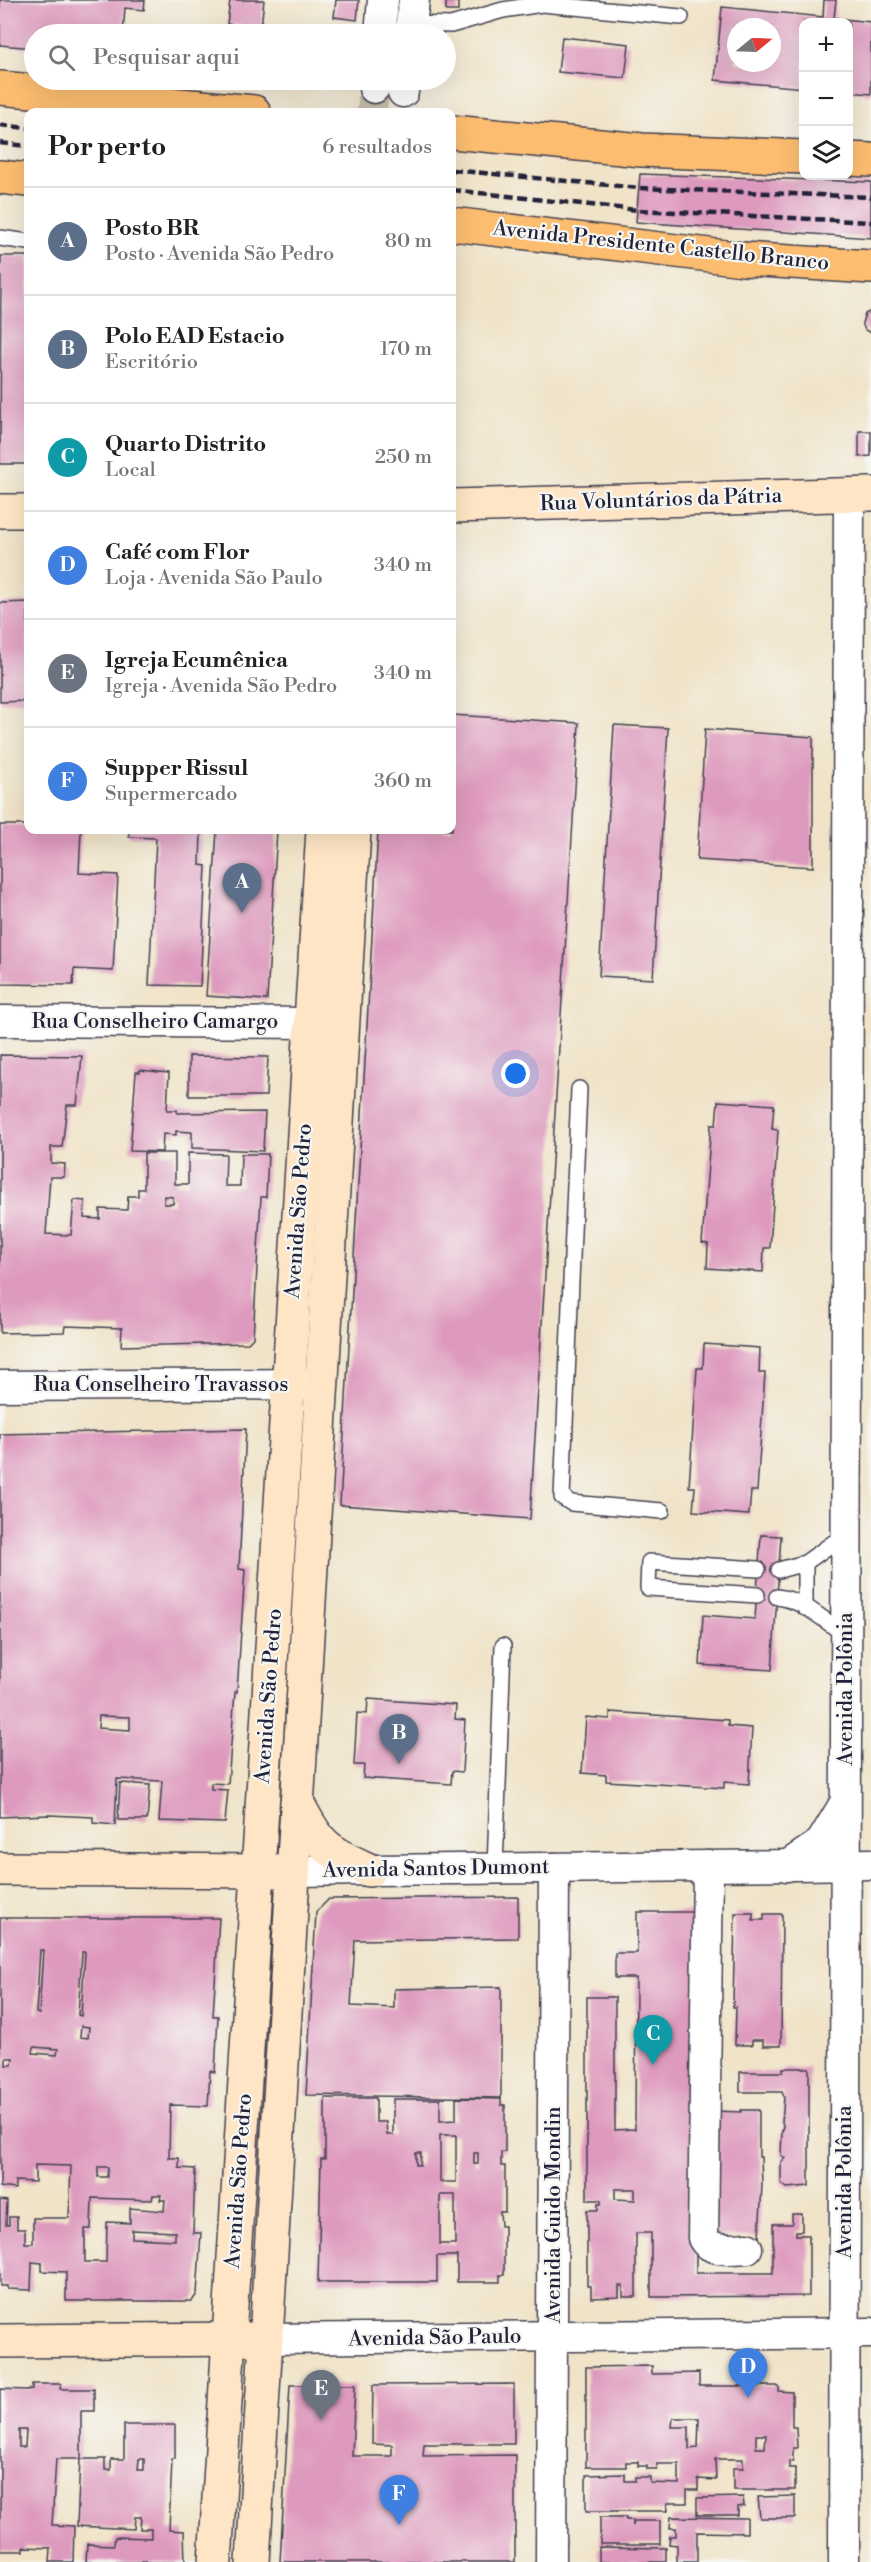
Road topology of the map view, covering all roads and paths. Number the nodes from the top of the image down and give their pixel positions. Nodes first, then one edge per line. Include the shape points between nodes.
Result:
1 (681, 17) dead end
2 (381, 19) edge
3 (411, 20) edge
4 (443, 24) edge
5 (454, 24) edge
6 (0, 88) edge
7 (212, 108) edge
8 (456, 132) edge
9 (799, 157) edge
10 (853, 159) edge
11 (871, 160) edge
12 (0, 177) edge
13 (24, 180) edge
14 (456, 224) edge
15 (0, 238) edge
16 (24, 241) edge
17 (871, 267) edge
18 (863, 492) edge
19 (456, 506) edge
20 (0, 511) edge
21 (24, 511) edge
22 (323, 834) edge
23 (354, 834) edge
24 (860, 984) edge
25 (0, 1021) edge
26 (310, 1023) junction
27 (579, 1089) dead end
28 (322, 1383) junction
29 (288, 1384) junction
30 (0, 1386) edge
31 (859, 1390) edge
32 (662, 1511) dead end
33 (847, 1533) junction
34 (805, 1563) junction
35 (758, 1569) dead end
36 (779, 1570) dead end
37 (757, 1595) dead end
38 (777, 1597) dead end
39 (806, 1608) junction
40 (845, 1635) junction
41 (504, 1646) dead end
42 (297, 1802) junction
43 (845, 1803) junction
44 (859, 1864) edge
45 (708, 1866) junction
46 (787, 1866) junction
47 (495, 1868) junction
48 (554, 1868) junction
49 (0, 1869) edge
50 (258, 1870) junction
51 (369, 1870) junction
52 (293, 1871) junction
53 (747, 2248) dead end
54 (858, 2333) edge
55 (554, 2336) junction
56 (229, 2338) junction
57 (266, 2339) junction
58 (0, 2341) edge
59 (215, 2562) edge
60 (253, 2562) edge
61 (551, 2562) edge
62 (844, 2562) edge

1 - 5 lane via 542,4
2 - 3 lane
3 - 4 lane
6 - 7 main road
8 - 9 main road via 642,150
10 - 11 main road
12 - 13 main road
14 - 17 main road, Avenida Presidente Castello Branco via 743,258
15 - 16 lane
18 - 19 street, Rua Voluntários da Pátria
18 - 24 street, Avenida Polônia
20 - 21 street
22 - 26 street, Avenida São Pedro
23 - 28 street, Avenida São Pedro
24 - 31 street, Avenida Polônia
25 - 26 street, Rua Conselheiro Camargo
26 - 29 street, Avenida São Pedro
27 - 32 lane via 562,1497 571,1503
28 - 29 street, Rua Conselheiro Travassos
28 - 42 street, Avenida São Pedro
29 - 30 street, Rua Conselheiro Travassos
29 - 50 street, Avenida São Pedro
31 - 33 street, Avenida Polônia
33 - 34 lane
33 - 40 street, Avenida Polônia
34 - 36 lane
34 - 39 lane
35 - 37 lane via 649,1562 648,1588
38 - 39 lane
39 - 40 lane
40 - 43 street, Avenida Polônia
41 - 47 lane
42 - 51 street via 312,1832 327,1847
42 - 52 street, Avenida São Pedro
43 - 44 street, Avenida Polônia
43 - 46 street via 821,1843
44 - 46 street, Avenida Santos Dumont
44 - 54 street, Avenida Polônia
45 - 46 street, Avenida Santos Dumont
45 - 48 street, Avenida Santos Dumont
45 - 53 street via 703,2238 714,2247
47 - 48 street, Avenida Santos Dumont
47 - 51 street, Avenida Santos Dumont
48 - 55 street, Avenida Guido Mondin
49 - 50 street, Avenida Santos Dumont
50 - 52 street, Avenida Santos Dumont
50 - 56 street, Avenida São Pedro
51 - 52 street, Avenida Santos Dumont
52 - 57 street, Avenida São Pedro
54 - 55 street, Avenida São Paulo
54 - 62 street, Avenida Polônia
55 - 57 street, Avenida São Paulo
55 - 61 street, Avenida Guido Mondin
56 - 57 street, Avenida São Paulo
56 - 58 street, Avenida São Paulo
56 - 59 street, Avenida São Pedro
57 - 60 street, Avenida São Pedro

